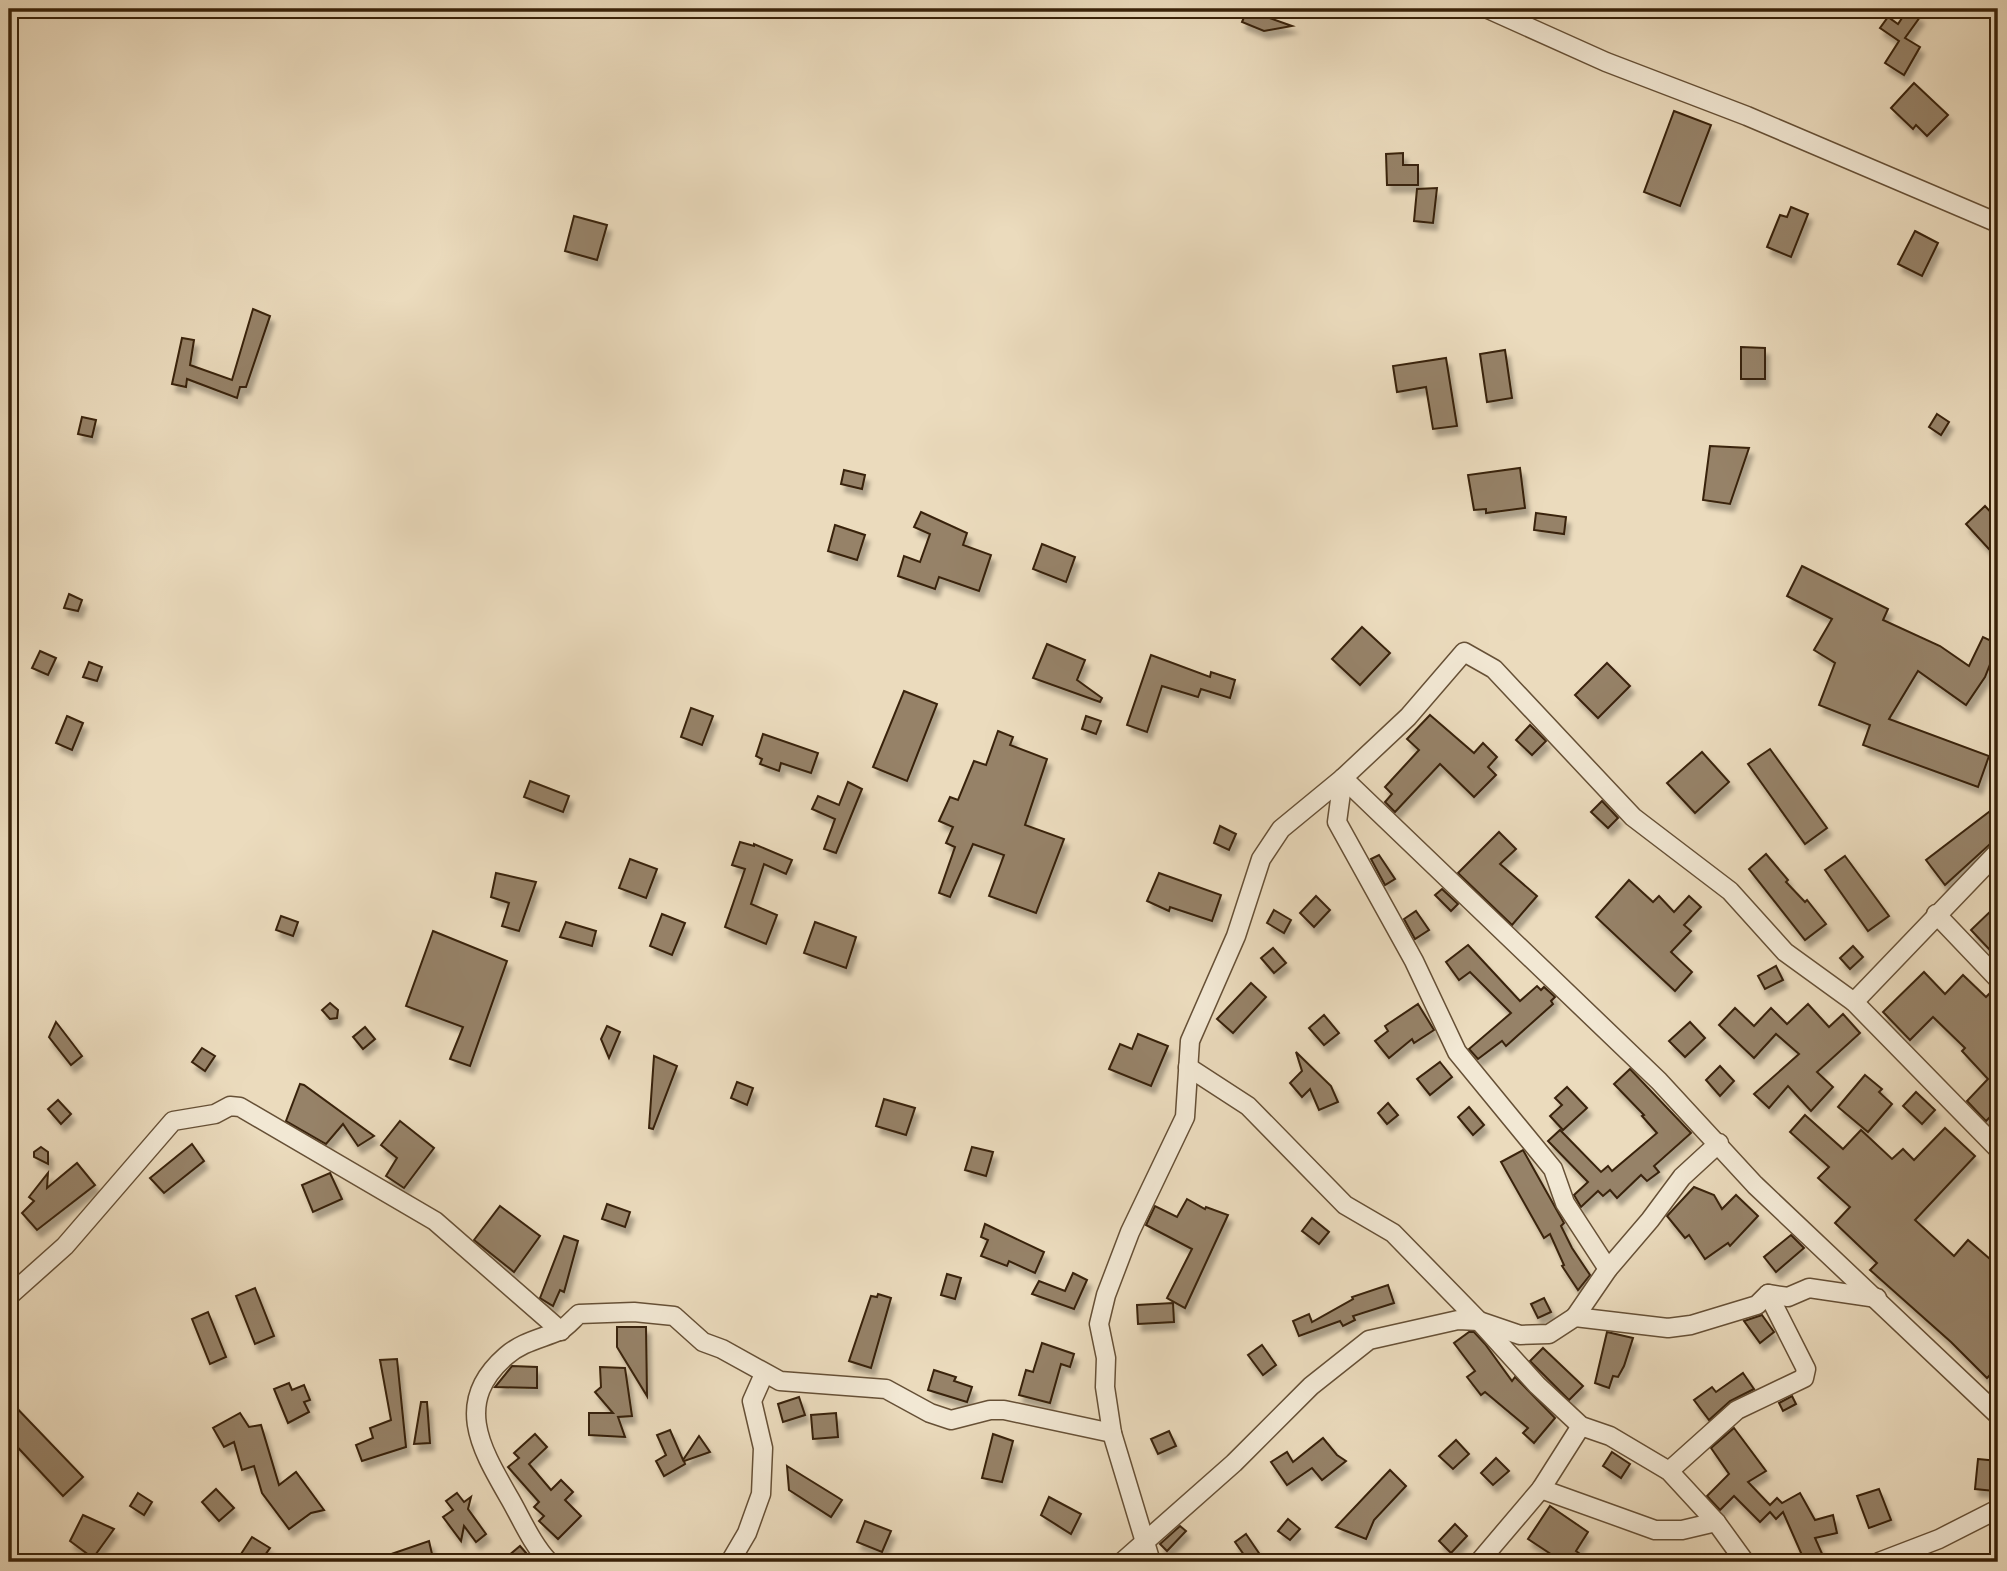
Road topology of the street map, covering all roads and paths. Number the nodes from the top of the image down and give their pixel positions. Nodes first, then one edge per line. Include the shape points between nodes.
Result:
1 (1488, 9) edge
2 (1998, 223) edge
3 (1343, 778) junction
4 (1998, 852) edge
5 (1936, 914) junction
6 (1998, 979) edge
7 (1854, 1002) junction
8 (1188, 1067) junction
9 (1719, 1143) junction
10 (1998, 1149) edge
11 (1608, 1269) junction
12 (1768, 1294) junction
13 (9, 1296) edge
14 (1877, 1298) junction
15 (1575, 1317) junction
16 (1479, 1321) junction
17 (561, 1331) junction
18 (764, 1374) junction
19 (1998, 1415) edge
20 (1581, 1426) junction
21 (1112, 1433) junction
22 (1669, 1471) junction
23 (1541, 1489) junction
24 (1998, 1509) edge
25 (1716, 1522) junction
26 (1144, 1541) junction
27 (549, 1562) edge
28 (730, 1562) edge
29 (1122, 1562) edge
30 (1151, 1562) edge
31 (1479, 1562) edge
32 (1745, 1562) edge
33 (1879, 1562) edge

1 - 2 street
3 - 7 street via 1408,717 1464,652 1494,669 1633,817 1721,884 1785,951
3 - 8 street via 1280,829 1261,859 1236,936 1190,1041
3 - 9 street
3 - 11 street via 1336,822 1457,1052 1553,1168 1565,1203
4 - 5 street
5 - 6 street
5 - 7 street
7 - 10 street
8 - 16 street via 1248,1106 1346,1205 1393,1233
8 - 21 street via 1185,1117 1130,1232 1100,1324
9 - 11 street via 1682,1177
9 - 14 street via 1762,1192
11 - 15 street
12 - 14 street via 1788,1297 1809,1288 1831,1288
12 - 15 street via 1757,1305 1668,1328
12 - 22 street via 1806,1370 1804,1378 1737,1410
13 - 17 street via 65,1246 173,1121 215,1114 230,1106 240,1107 435,1221
14 - 19 street
15 - 16 street via 1549,1334 1520,1335
16 - 20 street via 1536,1385
16 - 26 street via 1433,1323 1369,1340 1301,1395 1234,1463
17 - 18 street via 579,1314 674,1316 703,1342
17 - 27 street via 537,1337 505,1357 484,1384 475,1418 488,1463
18 - 21 street via 795,1384 886,1388 951,1420 1004,1410
18 - 28 street via 752,1401 763,1448 761,1494
20 - 22 street via 1610,1436
20 - 23 street
21 - 26 street
22 - 25 street
23 - 25 street via 1655,1530 1682,1530
23 - 31 street
24 - 33 street via 1940,1539
25 - 32 street
26 - 29 street
26 - 30 street

